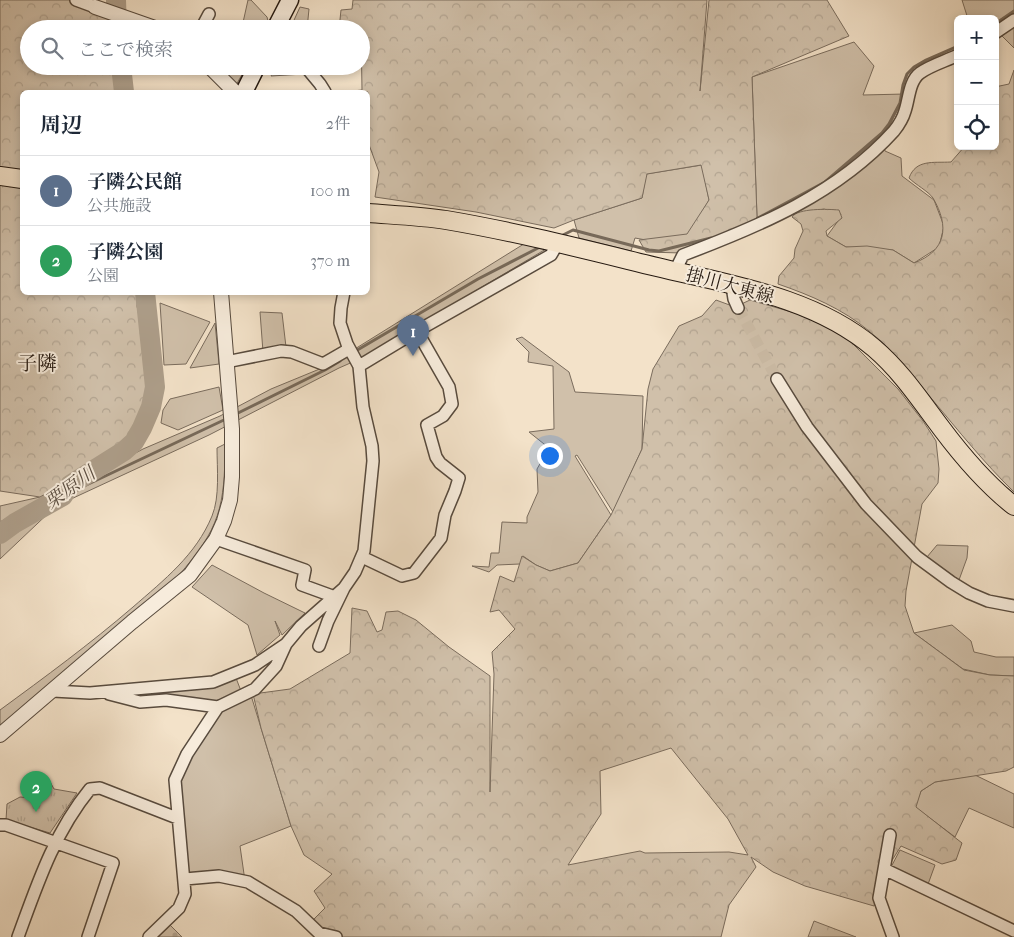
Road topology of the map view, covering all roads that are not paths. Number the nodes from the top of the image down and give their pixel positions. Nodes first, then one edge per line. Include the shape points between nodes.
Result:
1 (76, 0) edge
2 (290, 0) edge
3 (99, 9) joint
4 (209, 14) dead end
5 (131, 20) edge
6 (206, 20) edge
7 (281, 20) edge
8 (1014, 20) edge
9 (999, 30) edge
10 (954, 57) edge
11 (218, 75) edge
12 (252, 75) edge
13 (312, 75) edge
14 (233, 90) edge
15 (245, 90) edge
16 (324, 90) edge
17 (0, 176) edge
18 (20, 178) edge
19 (370, 212) edge
20 (558, 243) junction
21 (674, 271) junction
22 (732, 286) junction
23 (221, 295) edge
24 (343, 295) edge
25 (738, 308) tunnel mouth
26 (417, 331) junction
27 (354, 357) junction
28 (226, 362) junction
29 (777, 380) tunnel mouth
30 (1014, 506) edge
31 (216, 539) junction
32 (362, 557) junction
33 (344, 588) junction
34 (334, 597) junction
35 (1014, 606) edge
36 (286, 644) junction
37 (319, 646) dead end
38 (53, 691) junction
39 (101, 692) junction
40 (218, 707) junction
41 (0, 735) edge
42 (177, 818) junction
43 (0, 825) edge
44 (890, 835) dead end
45 (55, 841) junction
46 (884, 869) junction
47 (185, 879) junction
48 (1014, 932) edge
49 (18, 937) edge
50 (88, 937) edge
51 (149, 937) edge
52 (336, 937) edge
53 (893, 937) edge

1 - 3 street
2 - 7 main road
3 - 5 street
4 - 6 street
8 - 9 street
10 - 21 street via 919,74 895,130 835,183 807,201 737,235 683,255
11 - 14 street
12 - 15 main road
13 - 16 street
17 - 18 main road
19 - 20 main road, 掛川大東線 via 445,220
20 - 21 main road, 掛川大東線
20 - 26 street via 551,255
21 - 22 main road, 掛川大東線
22 - 25 street
22 - 30 main road, 掛川大東線 via 818,313 845,326 875,349 908,383 942,430 986,481
23 - 28 street
24 - 27 street via 340,323
26 - 27 street
26 - 32 street via 449,387 452,404 443,416 427,425 436,457 459,478 445,515 441,538 414,573 402,576
27 - 28 street via 323,364 281,351
27 - 32 street via 373,460
28 - 31 street via 232,477 230,500
29 - 35 street via 866,504 917,557 969,593
31 - 34 street via 305,570 302,585
31 - 38 street via 190,575
32 - 33 street
33 - 34 street
33 - 37 street
34 - 36 street
36 - 39 street via 255,664 213,682
36 - 40 street via 276,666 255,689
38 - 39 street
38 - 41 street
39 - 40 street via 140,702 166,700
40 - 42 street via 187,754 175,780
42 - 45 street via 100,788 90,789
42 - 47 street
43 - 45 street via 6,824
44 - 46 street
45 - 49 street
45 - 50 street via 113,863
46 - 48 street
46 - 53 street via 879,898
47 - 51 street via 185,894 179,908
47 - 52 street via 219,876 248,882 296,911 319,933

